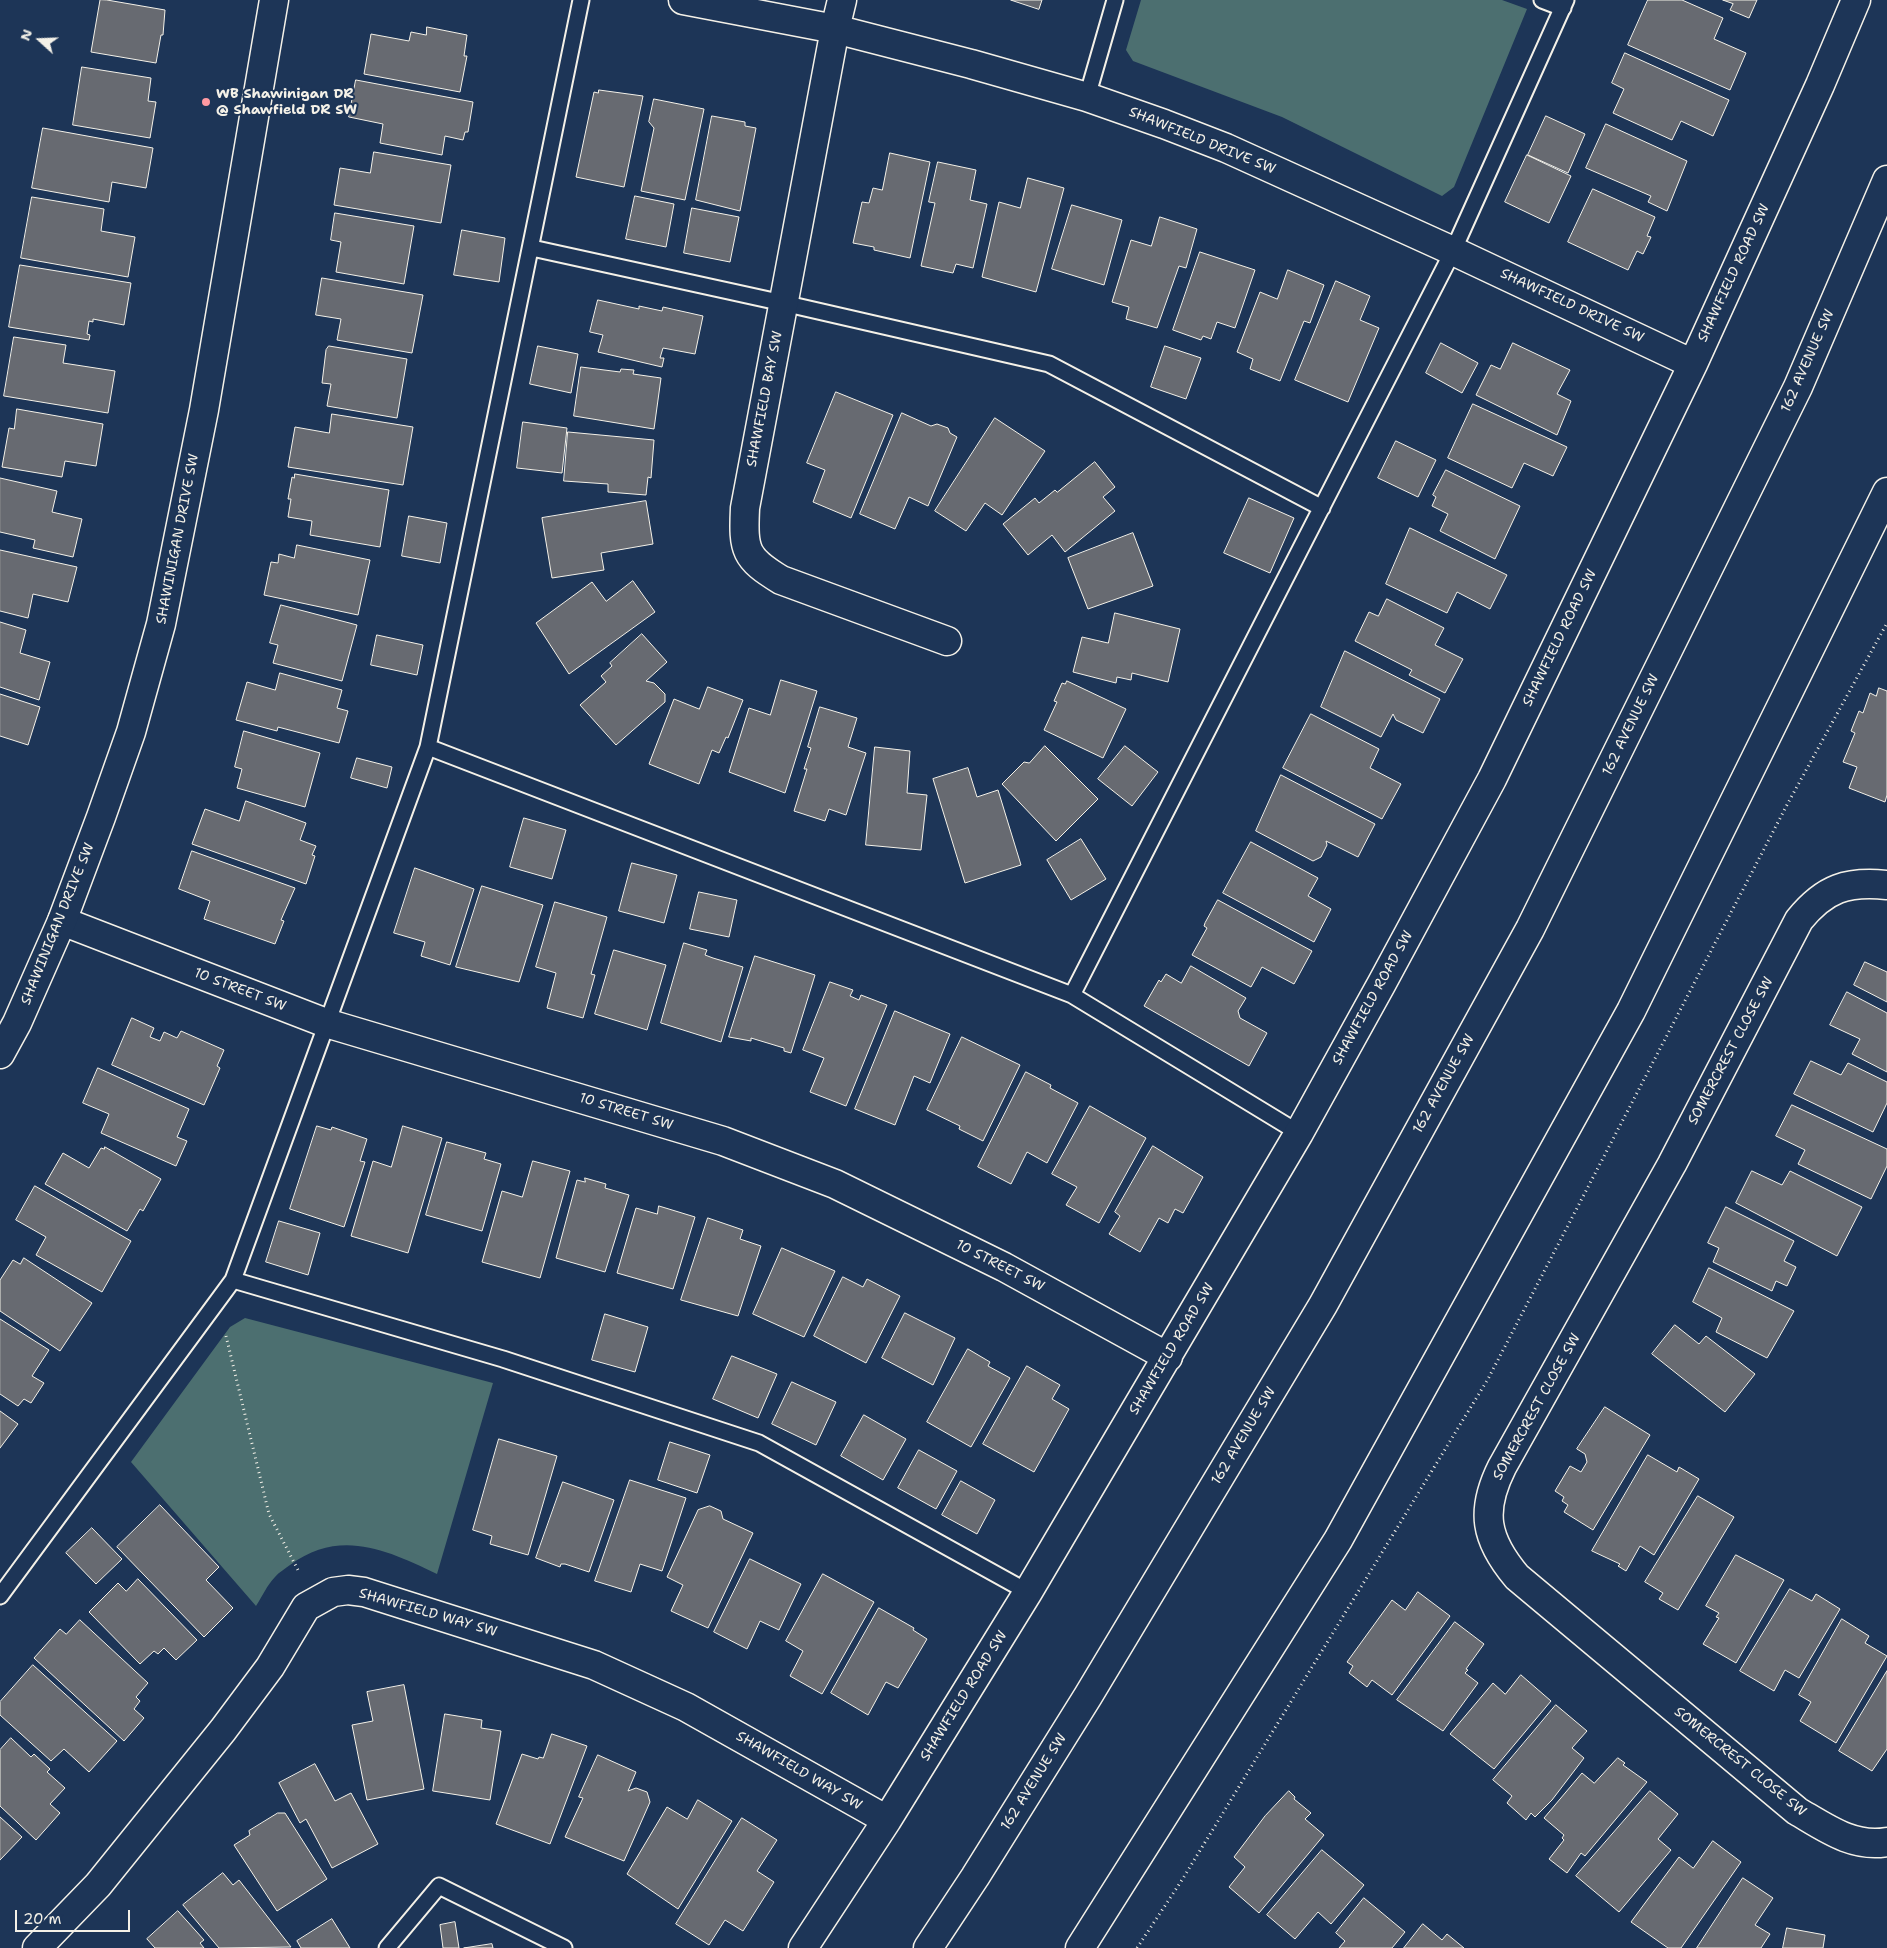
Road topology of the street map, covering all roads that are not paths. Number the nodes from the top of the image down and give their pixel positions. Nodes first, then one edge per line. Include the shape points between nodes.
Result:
1 (274, 0) edge
2 (581, 0) edge
3 (683, 0) edge
4 (842, 0) edge
5 (1115, 0) edge
6 (1542, 0) edge
7 (1856, 0) edge
8 (1565, 4) edge
9 (835, 29) junction
10 (1087, 97) junction
11 (1887, 180) edge
12 (532, 248) junction
13 (1453, 251) junction
14 (784, 303) junction
15 (1692, 364) junction
16 (1887, 492) edge
17 (1322, 508) junction
18 (947, 642) dead end
19 (428, 747) junction
20 (1887, 884) edge
21 (62, 920) junction
22 (1072, 995) junction
23 (326, 1023) junction
24 (0, 1054) edge
25 (1299, 1133) junction
26 (234, 1280) junction
27 (1168, 1357) junction
28 (1028, 1592) junction
29 (0, 1596) edge
30 (887, 1820) junction
31 (1887, 1842) edge
32 (36, 1948) edge
33 (387, 1948) edge
34 (564, 1948) edge
35 (803, 1948) edge
36 (928, 1948) edge
37 (1080, 1948) edge

1 - 21 street, SHAWINIGAN DRIVE SW via 204,410 162,624 131,732
2 - 12 lane
3 - 9 street, SHAWFIELD DRIVE SW
4 - 9 street
5 - 10 lane
6 - 8 lane
7 - 15 street, SHAWFIELD ROAD SW
8 - 13 lane
9 - 10 street, SHAWFIELD DRIVE SW
9 - 14 street, SHAWFIELD BAY SW
10 - 13 street, SHAWFIELD DRIVE SW via 1226,148
11 - 36 street, 162 AVENUE SW via 1798,387 1525,937 1323,1306 1088,1696
12 - 14 lane
12 - 19 lane
13 - 15 street, SHAWFIELD DRIVE SW
13 - 17 lane
14 - 17 lane via 1049,364
14 - 18 street, SHAWFIELD BAY SW via 744,508 748,553 759,567 781,580
15 - 25 street, SHAWFIELD ROAD SW via 1492,779
16 - 37 street via 1621,1029 1338,1540
17 - 22 lane
19 - 22 lane
19 - 23 lane
20 - 31 street, SOMERCREST CLOSE SW via 1865,883 1831,891 1813,903 1800,920 1672,1164 1502,1467 1492,1488 1488,1514 1493,1543 1517,1577 1797,1811 1834,1833 1862,1843
21 - 23 street, 10 STREET SW
21 - 24 street, SHAWINIGAN DRIVE SW
22 - 25 lane
23 - 26 lane
23 - 27 street, 10 STREET SW via 723,1142 835,1184 1004,1267
25 - 27 street, SHAWFIELD ROAD SW
26 - 28 lane via 503,1359 759,1443
26 - 29 lane
27 - 28 street, SHAWFIELD ROAD SW
28 - 30 street, SHAWFIELD ROAD SW
30 - 32 street, SHAWFIELD WAY SW via 686,1706 594,1665 364,1592 333,1592 306,1606 270,1667 223,1730 110,1870
30 - 35 street, SHAWFIELD ROAD SW
33 - 34 lane via 439,1886

